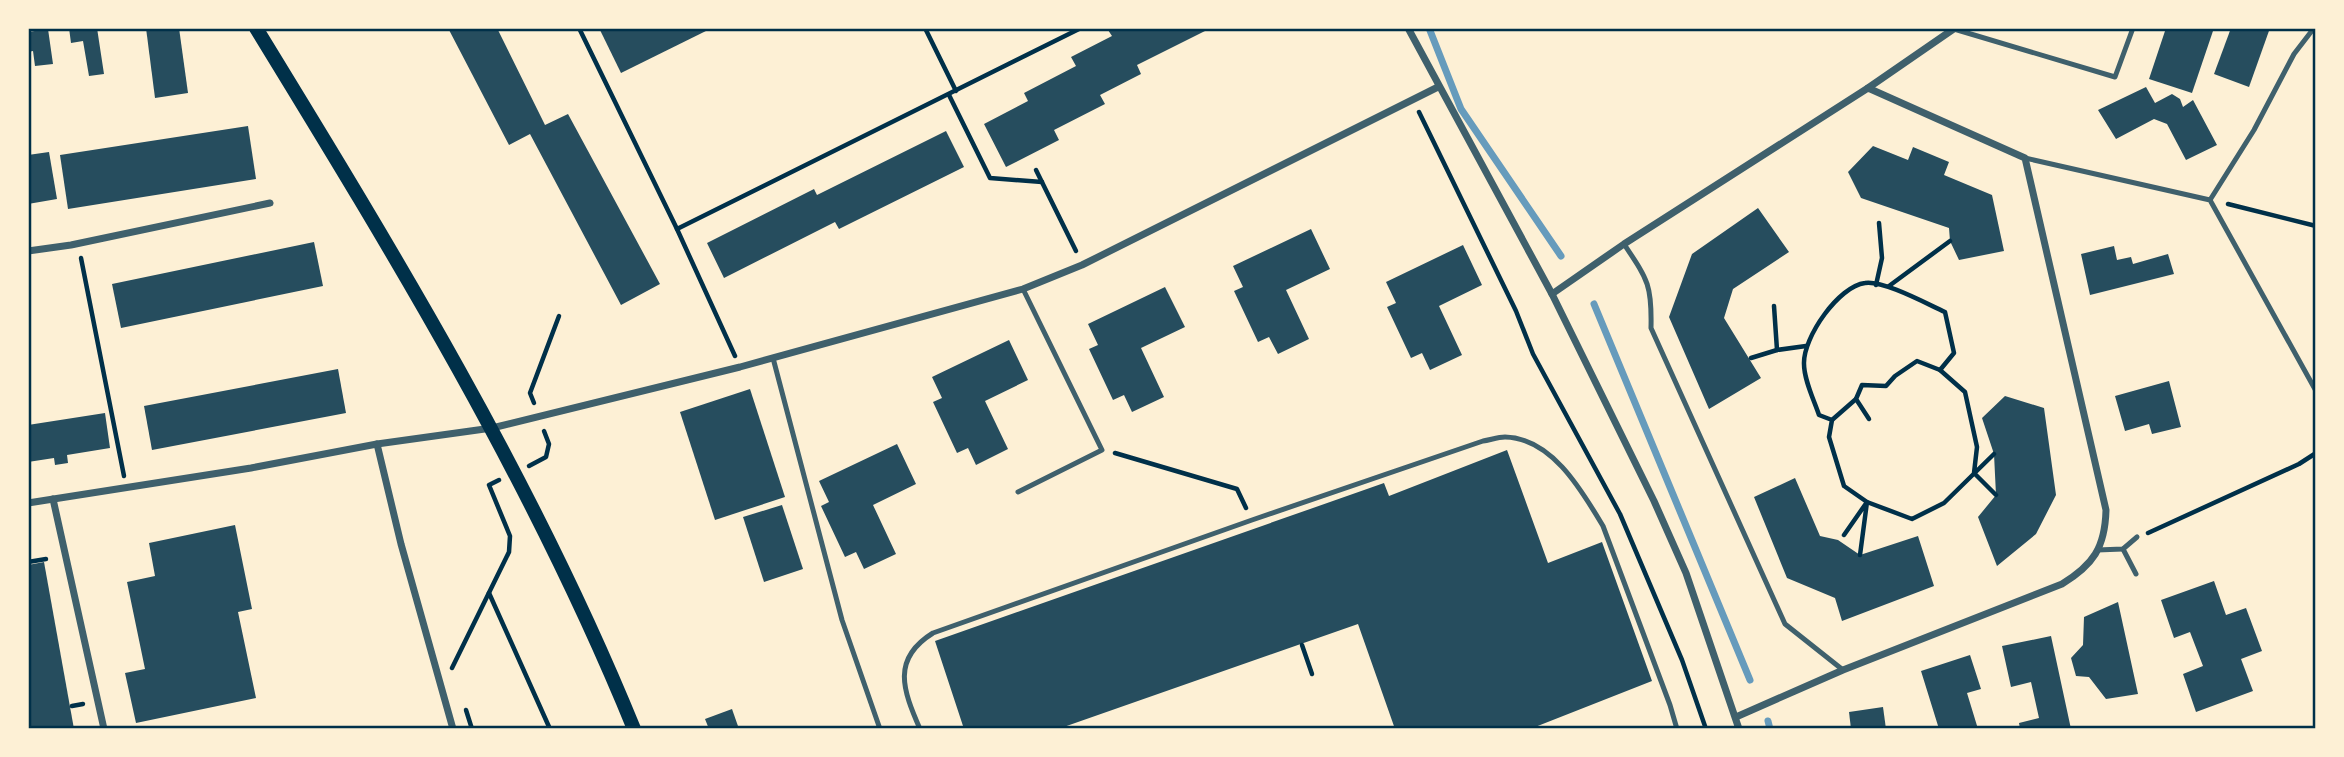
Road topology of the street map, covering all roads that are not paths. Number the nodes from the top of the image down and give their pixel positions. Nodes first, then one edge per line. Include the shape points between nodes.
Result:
1 (256, 28) edge
2 (1408, 28) edge
3 (1954, 28) edge
4 (2133, 28) edge
5 (2314, 28) edge
6 (1438, 87) junction
7 (1868, 88) junction
8 (2025, 158) junction
9 (2210, 200) junction
10 (270, 203) dead end
11 (1625, 244) junction
12 (28, 251) edge
13 (1023, 289) junction
14 (1552, 294) junction
15 (773, 358) junction
16 (2316, 391) edge
17 (492, 428) junction
18 (377, 444) junction
19 (1018, 492) dead end
20 (53, 499) junction
21 (28, 503) edge
22 (2137, 537) road end
23 (2123, 549) junction
24 (2097, 550) junction
25 (2136, 574) dead end
26 (1843, 670) junction
27 (1736, 718) junction
28 (104, 729) edge
29 (453, 729) edge
30 (634, 729) edge
31 (880, 729) edge
32 (920, 729) edge
33 (1677, 729) edge
34 (1739, 729) edge

1 - 17 main road
2 - 6 street
3 - 4 lane via 2115,77
3 - 7 street
5 - 9 lane via 2294,54
6 - 13 street via 1082,265
6 - 14 street
7 - 8 street
7 - 11 street
8 - 9 lane
8 - 24 street via 2105,510 2105,529
9 - 16 lane
10 - 12 street
11 - 14 street
11 - 26 lane via 1646,276 1651,328 1785,624
13 - 15 street
13 - 19 lane via 1102,450
14 - 27 street via 1686,573
15 - 17 street
15 - 31 lane via 842,620
17 - 18 street
17 - 30 main road via 557,555
18 - 20 street
18 - 29 street
20 - 21 street
20 - 28 street
22 - 23 lane
23 - 24 lane
23 - 25 lane
24 - 26 street via 2085,570 2062,584
26 - 27 street
27 - 34 street
32 - 33 lane via 908,698 904,668 910,653 933,632 1505,437 1542,450 1576,484 1603,526

